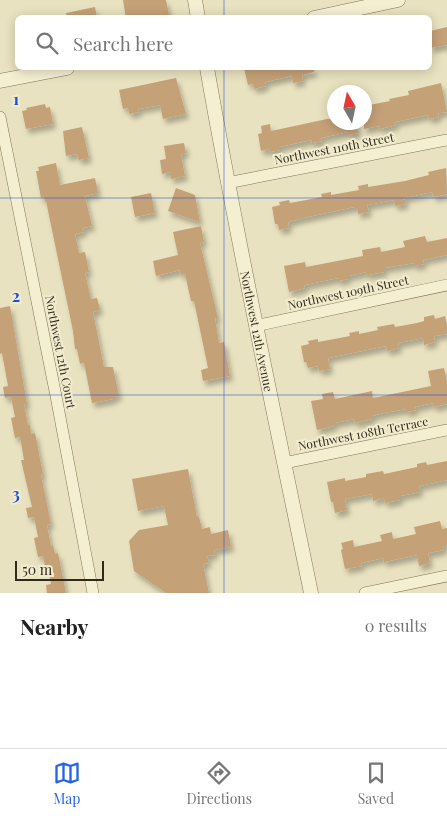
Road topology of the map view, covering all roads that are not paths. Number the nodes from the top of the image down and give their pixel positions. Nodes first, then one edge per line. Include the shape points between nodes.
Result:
1 (195, 0) edge
2 (398, 0) edge
3 (198, 15) edge
4 (328, 15) edge
5 (57, 70) edge
6 (207, 70) edge
7 (0, 81) edge
8 (0, 117) edge
9 (447, 140) edge
10 (227, 183) junction
11 (447, 285) edge
12 (255, 326) junction
13 (447, 430) edge
14 (284, 463) junction
15 (447, 576) edge
16 (93, 593) edge
17 (310, 593) edge
18 (365, 593) edge

1 - 3 street
2 - 4 street
5 - 7 street
6 - 10 street, Northwest 12th Avenue
8 - 16 street, Northwest 12th Court
9 - 10 street, Northwest 110th Street
10 - 12 street, Northwest 12th Avenue
11 - 12 street, Northwest 109th Street
12 - 14 street, Northwest 12th Avenue
13 - 14 street, Northwest 108th Terrace
14 - 17 street, Northwest 12th Avenue
15 - 18 street

